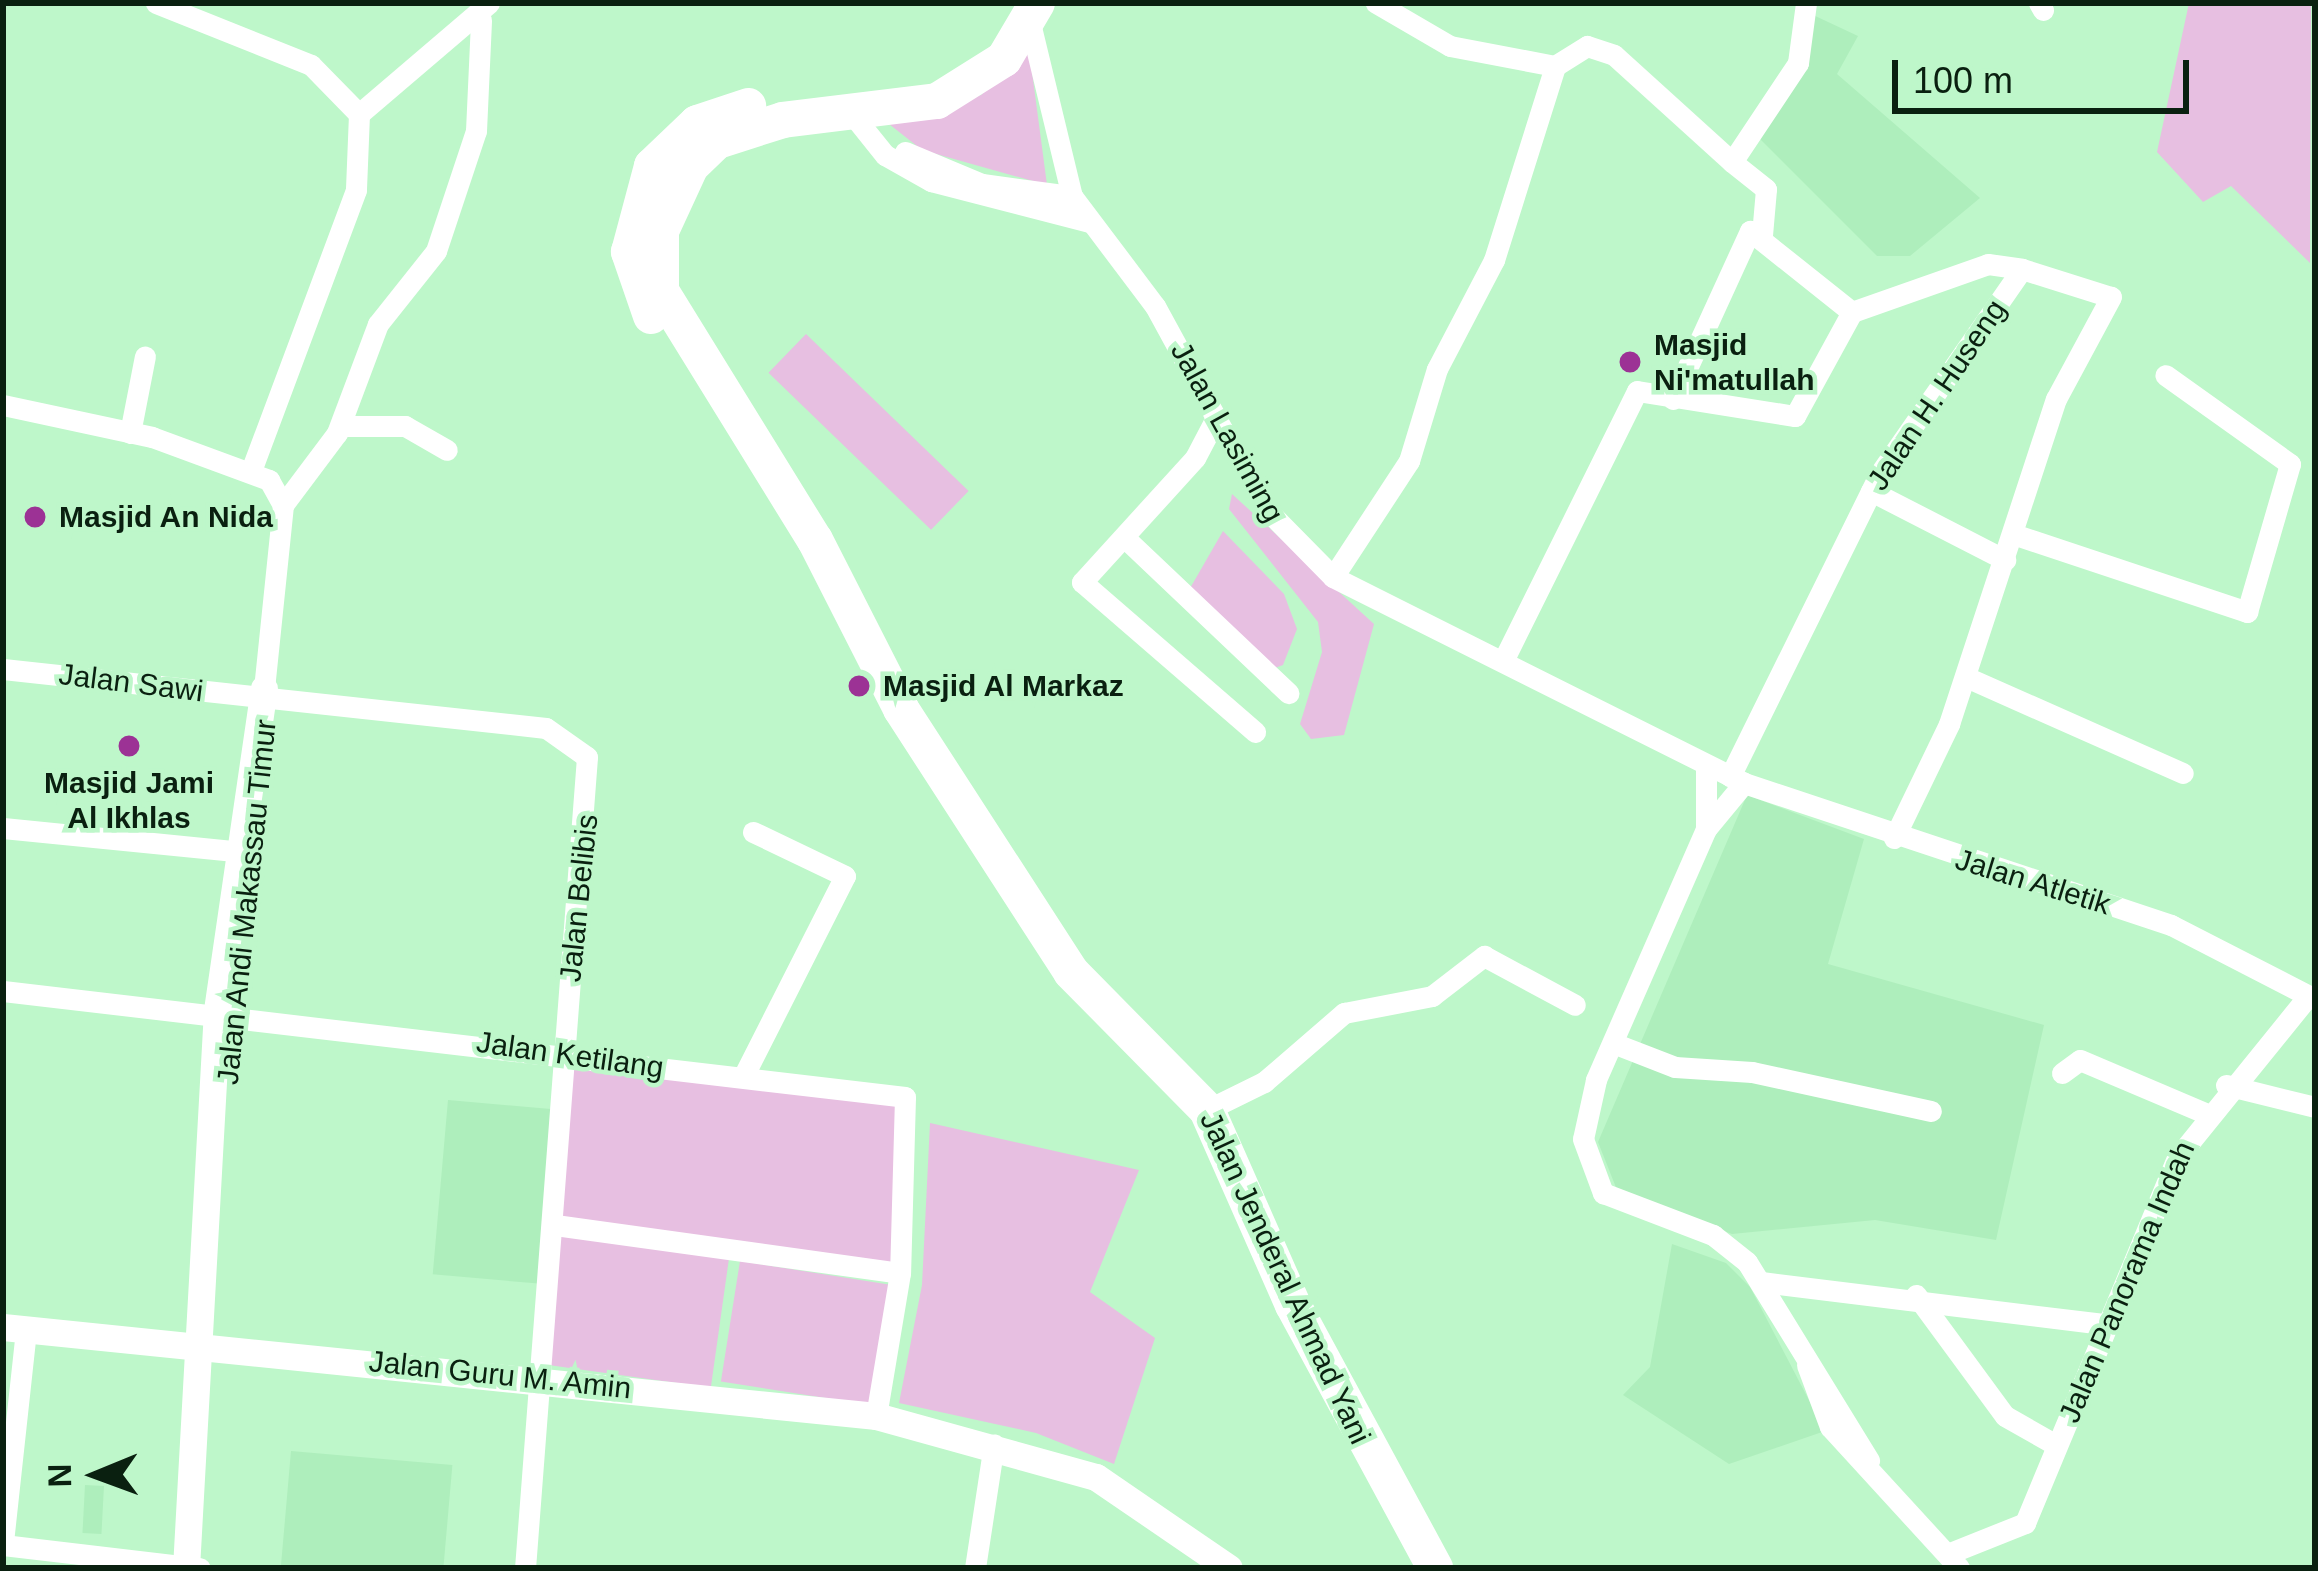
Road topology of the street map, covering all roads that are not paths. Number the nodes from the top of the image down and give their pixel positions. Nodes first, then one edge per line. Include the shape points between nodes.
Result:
1 (156, 3) edge
2 (1376, 3) edge
3 (1806, 3) edge
4 (485, 11) edge
5 (1034, 15) edge
6 (1555, 66) junction
7 (359, 114) junction
8 (850, 114) junction
9 (1732, 162) junction
10 (1072, 196) junction
11 (1090, 222) junction
12 (1762, 235) junction
13 (2022, 269) junction
14 (1852, 312) junction
15 (145, 356) dead end
16 (2165, 375) dead end
17 (1673, 399) junction
18 (3, 405) edge
19 (1216, 418) junction
20 (340, 426) junction
21 (130, 433) junction
22 (447, 450) dead end
23 (251, 470) junction
24 (1871, 491) junction
25 (283, 505) junction
26 (2013, 534) junction
27 (1126, 539) junction
28 (2005, 560) junction
29 (1333, 577) junction
30 (1504, 658) junction
31 (3, 669) edge
32 (1966, 677) junction
33 (1288, 693) dead end
34 (263, 695) junction
35 (1255, 732) dead end
36 (1706, 766) junction
37 (2182, 773) dead end
38 (1737, 780) junction
39 (3, 827) edge
40 (1706, 829) junction
41 (753, 832) dead end
42 (1894, 838) junction
43 (239, 851) junction
44 (3, 991) edge
45 (2312, 998) edge
46 (1575, 1005) dead end
47 (225, 1010) junction
48 (1612, 1043) junction
49 (562, 1053) junction
50 (2062, 1073) dead end
51 (743, 1078) junction
52 (2226, 1085) junction
53 (2315, 1107) edge
54 (1207, 1109) junction
55 (1931, 1112) dead end
56 (2205, 1112) junction
57 (555, 1225) junction
58 (901, 1273) junction
59 (1761, 1282) junction
60 (1916, 1295) junction
61 (2105, 1324) junction
62 (14, 1328) edge
63 (200, 1351) junction
64 (544, 1380) junction
65 (876, 1416) junction
66 (994, 1444) junction
67 (2056, 1445) junction
68 (3, 1544) edge
69 (1955, 1560) edge
70 (1217, 1564) edge
71 (186, 1567) edge
72 (200, 1568) edge
73 (525, 1568) edge
74 (975, 1568) edge
75 (1435, 1568) edge

1 - 7 street via 311,65
2 - 6 street via 1450,46
3 - 9 street via 1798,63
4 - 7 street
4 - 20 street via 476,131 436,251 378,323
5 - 8 highway, Jalan Jenderal Ahmad Yani via 976,82
5 - 10 street, Jalan Lasiming
6 - 9 street via 1587,46 1614,55
6 - 29 street via 1494,260 1437,369 1408,460
7 - 23 street via 356,190
8 - 10 street via 937,168
8 - 11 street via 885,155 931,181
8 - 54 highway, Jalan Jenderal Ahmad Yani via 717,141 692,166 661,231 668,311 764,462 901,709 1070,972
9 - 12 street via 1766,189
10 - 11 street, Jalan Lasiming
11 - 19 street, Jalan Lasiming via 1155,306
12 - 14 street
12 - 17 street via 1739,238
13 - 14 street, Jalan H. Huseng via 1988,264
13 - 24 street, Jalan H. Huseng
13 - 26 street via 2111,297 2056,399
14 - 17 street via 1800,414
15 - 21 street
16 - 26 street via 2290,464 2247,612
17 - 30 street via 1637,391
18 - 21 street
19 - 27 street
19 - 29 street, Jalan Lasiming via 1264,508
20 - 22 street via 405,426
20 - 25 street
21 - 23 street
23 - 25 street
24 - 28 street
24 - 38 street, Jalan H. Huseng
25 - 34 street
26 - 28 street
27 - 33 street
27 - 35 street via 1081,578 1086,592
28 - 32 street
29 - 30 street, Jalan Lasiming
30 - 36 street, Jalan Lasiming
31 - 34 street, Jalan Sawi
32 - 37 street
32 - 42 street
34 - 43 main road, Jalan Andi Makassau Timur
34 - 49 street, Jalan Belibis via 546,728 579,746 592,772
36 - 38 street, Jalan Lasiming
36 - 40 street
38 - 40 street, Jalan H. Huseng
38 - 42 street, Jalan Atletik
39 - 43 street
40 - 48 street
41 - 51 street via 845,876
42 - 45 street, Jalan Atletik via 2171,925
43 - 47 main road, Jalan Andi Makassau Timur
44 - 47 street, Jalan Ketilang
45 - 52 street, Jalan Panorama Indah
46 - 54 street via 1484,956 1432,996 1345,1013 1264,1082
47 - 49 street, Jalan Ketilang
47 - 63 main road, Jalan Andi Makassau Timur
48 - 55 street via 1675,1067 1752,1072
48 - 59 street via 1582,1123 1597,1185 1713,1234
49 - 51 street, Jalan Ketilang
49 - 57 street, Jalan Belibis
50 - 56 street via 2080,1060
51 - 58 street, Jalan Ketilang via 908,1099
52 - 53 street
52 - 56 street, Jalan Panorama Indah
54 - 75 highway, Jalan Jenderal Ahmad Yani via 1312,1343
56 - 61 street, Jalan Panorama Indah
57 - 58 street
57 - 64 street, Jalan Belibis
58 - 65 street
59 - 60 street
59 - 69 street via 1830,1427
60 - 61 street
60 - 67 street via 2006,1416
61 - 67 street, Jalan Panorama Indah
62 - 63 main road, Jalan Guru M. Amin
62 - 68 street
63 - 64 main road, Jalan Guru M. Amin
63 - 71 main road, Jalan Andi Makassau Timur
64 - 65 main road, Jalan Guru M. Amin
64 - 73 street, Jalan Belibis
65 - 66 main road, Jalan Guru M. Amin
66 - 70 main road, Jalan Guru M. Amin via 1096,1477
66 - 74 street
67 - 69 street, Jalan Panorama Indah via 2025,1523
68 - 71 street
71 - 72 street

